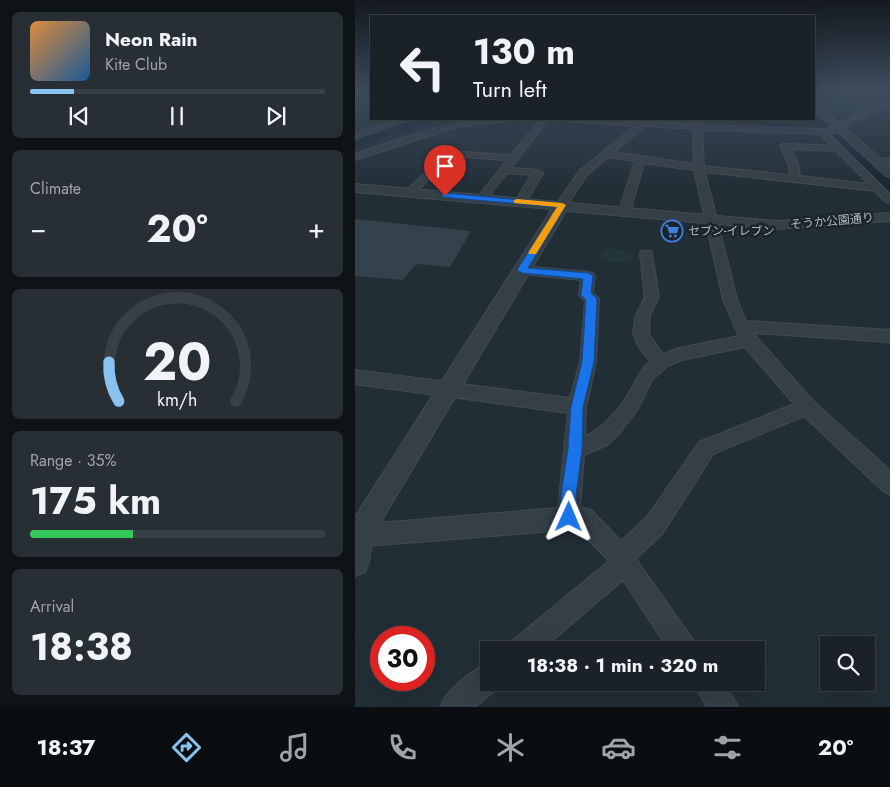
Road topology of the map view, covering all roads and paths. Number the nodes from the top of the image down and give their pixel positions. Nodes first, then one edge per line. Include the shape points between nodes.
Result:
1 (394, 123) edge
2 (469, 123) edge
3 (542, 123) edge
4 (644, 123) edge
5 (680, 123) edge
6 (833, 123) edge
7 (847, 123) edge
8 (697, 124) edge
9 (814, 124) dead end
10 (838, 128) junction
11 (823, 132) junction
12 (355, 136) edge
13 (839, 148) junction
14 (605, 154) junction
15 (355, 157) edge
16 (514, 158) junction
17 (640, 159) junction
18 (890, 161) edge
19 (877, 162) junction
20 (699, 168) junction
21 (504, 170) junction
22 (890, 173) edge
23 (795, 178) junction
24 (355, 188) edge
25 (879, 188) junction
26 (409, 193) junction
27 (481, 198) junction
28 (890, 200) edge
29 (521, 202) junction
30 (562, 205) junction
31 (624, 212) junction
32 (890, 216) edge
33 (710, 221) junction
34 (645, 257) dead end
35 (522, 270) junction
36 (745, 333) junction
37 (890, 336) edge
38 (660, 362) junction
39 (355, 377) edge
40 (447, 391) junction
41 (577, 407) junction
42 (806, 407) junction
43 (575, 449) junction
44 (890, 484) edge
45 (569, 517) junction
46 (357, 537) edge
47 (623, 560) junction
48 (355, 562) edge
49 (531, 641) edge
50 (679, 641) edge
51 (480, 685) edge
52 (713, 691) edge
53 (454, 707) edge
54 (724, 707) edge

1 - 12 street
2 - 15 street via 410,138
3 - 16 street
4 - 14 street
5 - 8 street
6 - 10 street
7 - 10 street
8 - 11 street
8 - 20 street
9 - 11 street
10 - 11 street
10 - 19 street
11 - 13 street
13 - 23 street via 785,146 793,163
13 - 25 street
14 - 17 street
14 - 30 street via 583,173
16 - 21 street
16 - 26 street via 451,153
17 - 20 street
17 - 31 street
18 - 19 street
19 - 22 street
20 - 23 street
20 - 33 street
21 - 27 street
21 - 29 street via 538,173
23 - 25 street
24 - 26 street, そうか公園通り
25 - 28 street
26 - 27 street, そうか公園通り
27 - 29 street, そうか公園通り
29 - 30 street, そうか公園通り
30 - 31 street, そうか公園通り
30 - 35 street
31 - 33 street, そうか公園通り
32 - 33 street, そうか公園通り via 795,225
33 - 36 street via 730,298
34 - 38 street via 653,297 643,315 641,334
35 - 40 street
35 - 41 street via 589,276 585,295 592,299 588,362
36 - 37 street
36 - 38 street
36 - 42 street
38 - 43 street via 646,375 632,404 612,428 600,439
39 - 40 street
40 - 41 street
40 - 46 street
41 - 43 street
42 - 44 street
42 - 47 street via 706,448 655,525
43 - 45 street
45 - 46 street
45 - 47 street via 583,518
46 - 48 street
47 - 49 street
47 - 50 street
51 - 53 street
52 - 54 street

